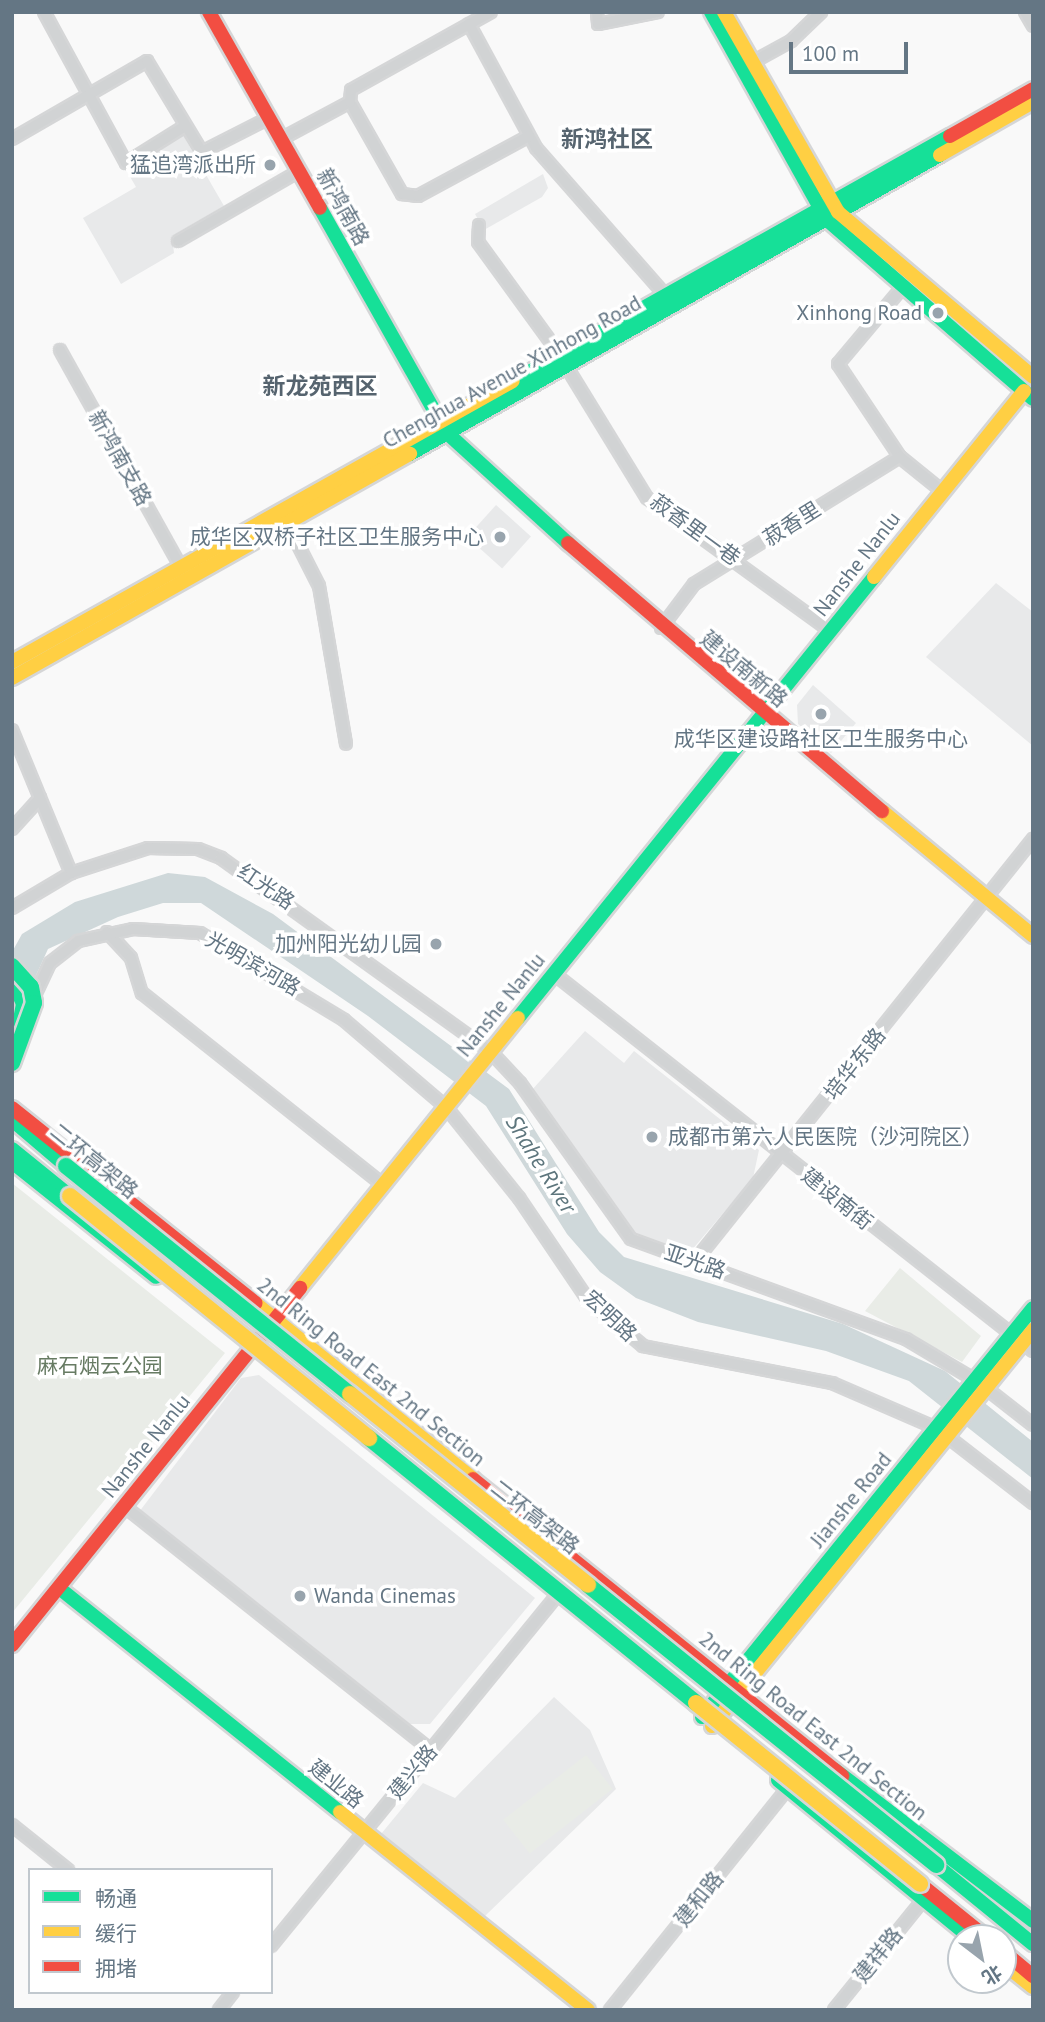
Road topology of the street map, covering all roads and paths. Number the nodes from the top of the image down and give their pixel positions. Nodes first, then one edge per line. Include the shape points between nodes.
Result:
1 (44, 12) edge
2 (209, 12) edge
3 (491, 12) edge
4 (597, 12) edge
5 (658, 12) edge
6 (711, 12) edge
7 (724, 12) edge
8 (821, 12) edge
9 (1025, 12) edge
10 (469, 24) junction
11 (1033, 26) edge
12 (751, 63) junction
13 (1033, 89) edge
14 (86, 97) junction
15 (351, 102) junction
16 (1033, 102) edge
17 (269, 118) junction
18 (182, 128) junction
19 (529, 136) junction
20 (12, 139) edge
21 (281, 139) junction
22 (299, 171) junction
23 (828, 210) junction
24 (479, 225) dead end
25 (178, 241) dead end
26 (901, 289) junction
27 (666, 295) junction
28 (60, 350) dead end
29 (563, 361) junction
30 (1033, 377) edge
31 (1028, 395) edge
32 (442, 428) junction
33 (900, 457) junction
34 (942, 491) junction
35 (287, 523) junction
36 (735, 559) junction
37 (180, 566) junction
38 (661, 628) junction
39 (831, 631) junction
40 (12, 662) edge
41 (12, 678) edge
42 (764, 713) junction
43 (12, 730) edge
44 (346, 744) dead end
45 (40, 798) junction
46 (12, 829) edge
47 (1033, 839) edge
48 (71, 873) junction
49 (986, 897) junction
50 (12, 908) edge
51 (107, 932) junction
52 (1033, 936) edge
53 (12, 966) edge
54 (553, 973) junction
55 (12, 981) edge
56 (12, 1040) edge
57 (488, 1053) junction
58 (12, 1061) edge
59 (450, 1102) junction
60 (12, 1108) edge
61 (12, 1120) edge
62 (12, 1149) edge
63 (782, 1155) junction
64 (12, 1160) edge
65 (383, 1185) junction
66 (70, 1196) junction
67 (695, 1261) junction
68 (1033, 1308) edge
69 (274, 1321) junction
70 (1033, 1330) edge
71 (1021, 1344) edge
72 (250, 1352) junction
73 (979, 1387) junction
74 (1033, 1425) edge
75 (947, 1427) junction
76 (1033, 1503) edge
77 (124, 1506) junction
78 (59, 1588) junction
79 (555, 1598) junction
80 (12, 1645) edge
81 (734, 1688) junction
82 (707, 1722) junction
83 (431, 1750) junction
84 (835, 1770) junction
85 (788, 1788) junction
86 (12, 1825) edge
87 (363, 1833) junction
88 (66, 1868) edge
89 (923, 1900) junction
90 (1033, 1920) edge
91 (953, 1924) edge
92 (970, 1924) edge
93 (1033, 1928) edge
94 (273, 1943) edge
95 (1033, 1944) edge
96 (1017, 1963) edge
97 (1017, 1974) edge
98 (1033, 1976) edge
99 (1033, 1987) edge
100 (230, 1996) edge
101 (219, 2010) edge
102 (588, 2010) edge
103 (610, 2010) edge
104 (834, 2010) edge

1 - 14 street
2 - 17 main road, 新鸿南路
3 - 10 street
4 - 5 street via 598,24
6 - 23 main road
7 - 12 main road
8 - 12 street via 791,41
9 - 11 street
10 - 15 street via 351,90
10 - 19 street
12 - 23 main road
13 - 23 main road, Chenghua Avenue Xinhong Road
14 - 18 street via 126,163
14 - 18 street via 147,61
14 - 20 street
15 - 19 street via 402,194 418,196
15 - 21 street
16 - 23 main road, Chenghua Avenue Xinhong Road
17 - 18 street via 202,152
17 - 21 main road, 新鸿南路
19 - 27 street
21 - 22 main road, 新鸿南路
22 - 25 street
22 - 32 main road, 新鸿南路
23 - 26 main road
23 - 27 main road, Chenghua Avenue Xinhong Road
23 - 29 main road, Chenghua Avenue Xinhong Road
23 - 30 main road
24 - 29 street, 菽香里一巷 via 478,242
26 - 31 main road
26 - 33 street via 838,364
27 - 29 main road, Chenghua Avenue Xinhong Road
28 - 37 street, 新鸿南支路
29 - 32 main road, Chenghua Avenue Xinhong Road
29 - 36 street, 菽香里一巷 via 647,498
31 - 34 main road, Nanshe Nanlu
32 - 35 main road, Chenghua Avenue Xinhong Road
32 - 37 main road, Chenghua Avenue Xinhong Road
32 - 38 main road, 建设南新路
33 - 34 street
33 - 36 street, 菽香里
34 - 39 main road, Nanshe Nanlu
35 - 41 main road, Chenghua Avenue Xinhong Road
35 - 44 street via 319,586
36 - 38 street, 菽香里 via 686,592
36 - 39 street, 菽香里一巷
37 - 40 main road, Chenghua Avenue Xinhong Road
38 - 42 main road, 建设南新路
39 - 42 main road, Nanshe Nanlu
42 - 49 main road, 建设南新路
42 - 54 main road, Nanshe Nanlu
43 - 45 street
45 - 46 street
45 - 48 street
47 - 49 street, 培华东路
48 - 50 street, 红光路
48 - 57 street, 红光路 via 148,848 198,849 221,858
49 - 52 main road, 建设南新路
49 - 63 street, 培华东路
51 - 58 street, 光明滨河路 via 78,941 50,963
51 - 59 street, 光明滨河路 via 200,933 344,1020
51 - 65 street via 131,958 142,993
53 - 58 main road, bridge via 31,987 34,1003
54 - 57 main road, Nanshe Nanlu
54 - 63 street, 建设南街
55 - 56 main road via 23,1004
57 - 59 main road, Nanshe Nanlu
57 - 67 street, 亚光路 via 520,1083 621,1230 645,1246
59 - 65 main road, Nanshe Nanlu
59 - 75 street, 宏明路 via 588,1300 643,1346 832,1383
60 - 69 main road, 2nd Ring Road East 2nd Section
61 - 95 main road, 二环高架路, bridge
62 - 66 main road, 二环高架路
63 - 67 street, 培华东路
63 - 71 street, 建设南街
64 - 66 main road
64 - 72 main road
65 - 69 main road, Nanshe Nanlu
66 - 92 main road, 二环高架路, bridge
67 - 73 street, 亚光路 via 906,1339
68 - 71 main road, Jianshe Road
69 - 72 main road, Nanshe Nanlu
69 - 81 main road, 2nd Ring Road East 2nd Section
70 - 71 main road, Jianshe Road
71 - 73 main road, Jianshe Road
72 - 77 main road, Nanshe Nanlu
72 - 79 main road
73 - 74 street, 亚光路
73 - 75 main road, Jianshe Road
75 - 76 street, 宏明路
75 - 81 main road, Jianshe Road
77 - 78 main road, Nanshe Nanlu
77 - 83 street
78 - 80 main road, Nanshe Nanlu
78 - 87 main road, 建业路
79 - 82 main road
79 - 83 street, 建兴路
81 - 82 main road, Jianshe Road
81 - 84 main road, 2nd Ring Road East 2nd Section
82 - 85 main road
83 - 87 street, 建兴路
84 - 90 main road via 884,1801
84 - 93 main road, 2nd Ring Road East 2nd Section
85 - 89 main road
85 - 103 street, 建和路
86 - 88 street
87 - 94 street, 建兴路
87 - 102 main road, 建业路
89 - 91 main road
89 - 104 street, 建祥路
96 - 98 main road
97 - 99 main road
100 - 101 street

